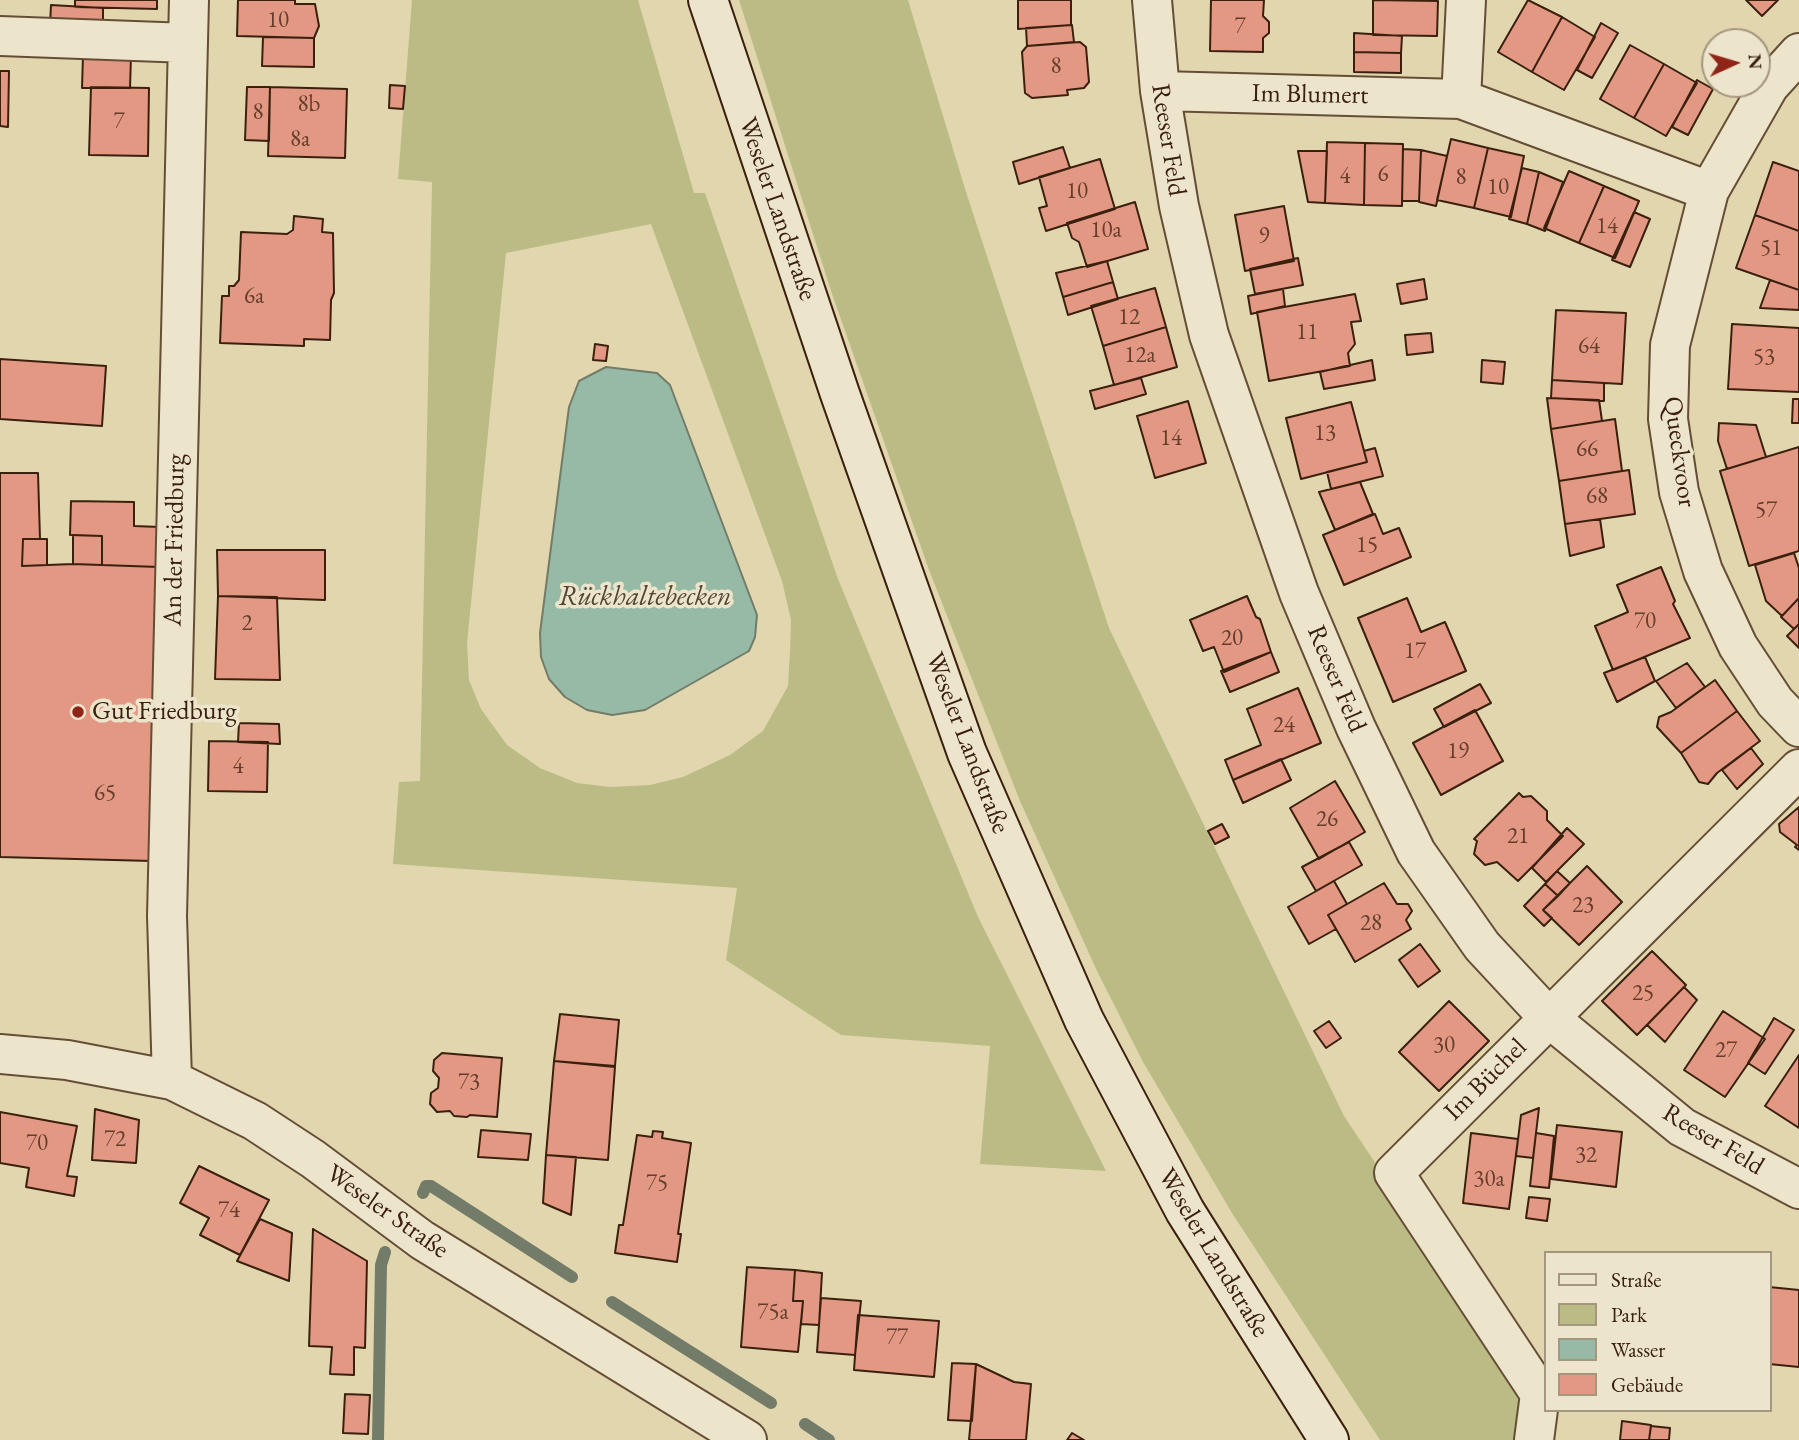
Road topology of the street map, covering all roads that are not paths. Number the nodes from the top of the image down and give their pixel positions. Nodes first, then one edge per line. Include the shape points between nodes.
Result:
1 (189, 0) edge
2 (708, 0) edge
3 (1152, 0) edge
4 (1466, 0) edge
5 (0, 36) edge
6 (188, 43) junction
7 (1799, 53) edge
8 (1160, 91) junction
9 (1461, 99) junction
10 (1709, 191) junction
11 (1799, 727) edge
12 (1799, 769) edge
13 (1548, 1017) junction
14 (0, 1054) edge
15 (172, 1080) junction
16 (1799, 1189) edge
17 (747, 1440) edge
18 (1329, 1440) edge
19 (1534, 1440) edge

1 - 6 street, An der Friedburg
2 - 18 street, Weseler Landstraße via 967,753 1084,1020 1185,1211
3 - 8 street, Reeser Feld
4 - 9 street
5 - 6 street
6 - 15 street, An der Friedburg via 167,916
7 - 10 street, Queckvoor via 1769,86
8 - 9 street, Im Blumert
8 - 13 street, Reeser Feld via 1179,206 1209,335 1298,593 1416,852 1482,946
9 - 10 street, Im Blumert
10 - 11 street, Queckvoor via 1670,345 1668,419 1679,492 1703,570 1738,646 1774,702
12 - 13 street, Im Büchel
13 - 16 street, Reeser Feld via 1682,1127
13 - 19 street, Im Büchel via 1394,1173 1540,1394
14 - 15 street, Weseler Straße via 67,1060
15 - 17 street, Weseler Straße via 255,1121 422,1240

